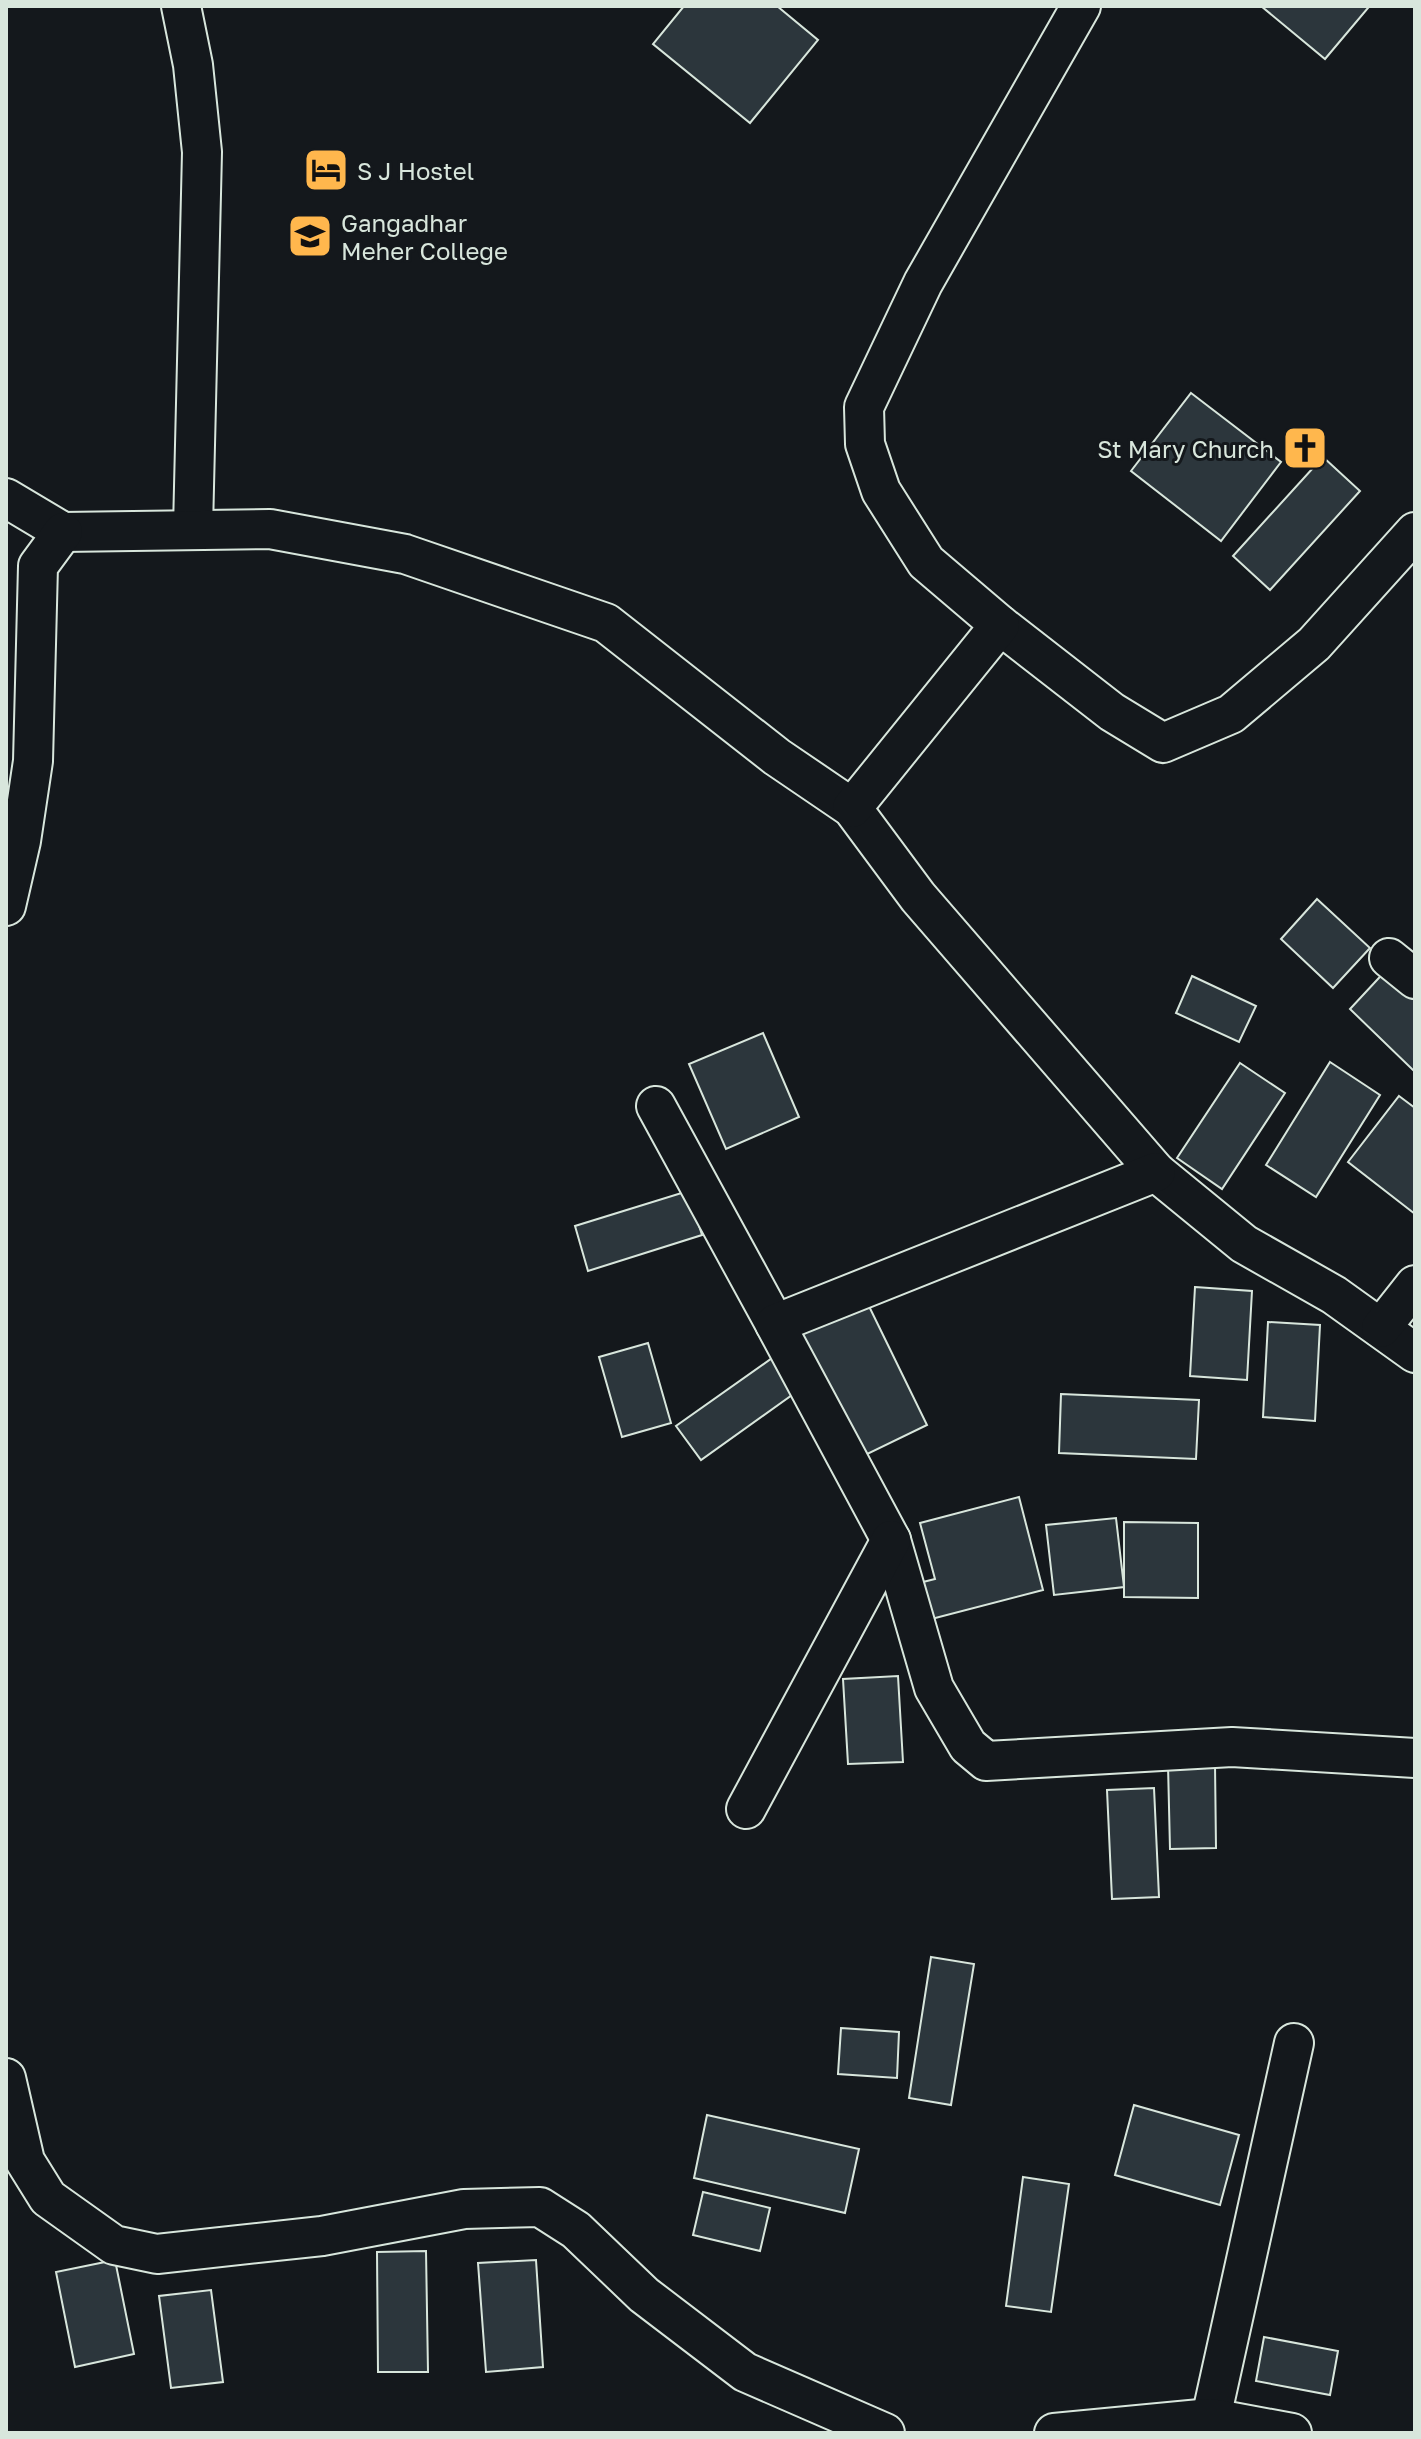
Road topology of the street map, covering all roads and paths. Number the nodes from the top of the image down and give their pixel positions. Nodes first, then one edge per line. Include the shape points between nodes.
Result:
1 (181, 6) edge
2 (1081, 6) edge
3 (6, 498) edge
4 (193, 529) junction
5 (63, 532) junction
6 (1415, 532) edge
7 (1000, 625) junction
8 (852, 808) junction
9 (6, 906) edge
10 (656, 1106) dead end
11 (1156, 1172) junction
12 (1415, 1285) edge
13 (775, 1324) junction
14 (1381, 1328) junction
15 (1415, 1353) edge
16 (891, 1540) junction
17 (1415, 1758) edge
18 (746, 1809) dead end
19 (1294, 2043) dead end
20 (6, 2078) edge
21 (15, 2164) edge
22 (1211, 2418) junction
23 (885, 2433) edge
24 (1054, 2433) edge
25 (1292, 2433) edge

1 - 4 street via 202,152
2 - 7 street via 923,283 864,407 865,444 881,491 926,562
3 - 5 street
4 - 5 street
4 - 8 street via 270,529 405,554 606,623 777,757
5 - 9 street via 38,566 33,761
6 - 7 street via 1314,644 1243,704 1163,743 1112,712
7 - 8 street
8 - 11 street via 918,897
10 - 13 street
11 - 13 street
11 - 14 street via 1244,1244
12 - 14 street
13 - 16 street
14 - 15 street
16 - 17 street via 934,1688 968,1746 986,1761 1232,1747
16 - 18 street
19 - 22 street
20 - 21 street
21 - 23 street via 48,2198 114,2245 157,2254 322,2236 464,2209 540,2207 576,2230 644,2295 745,2372
22 - 24 street
22 - 25 street

